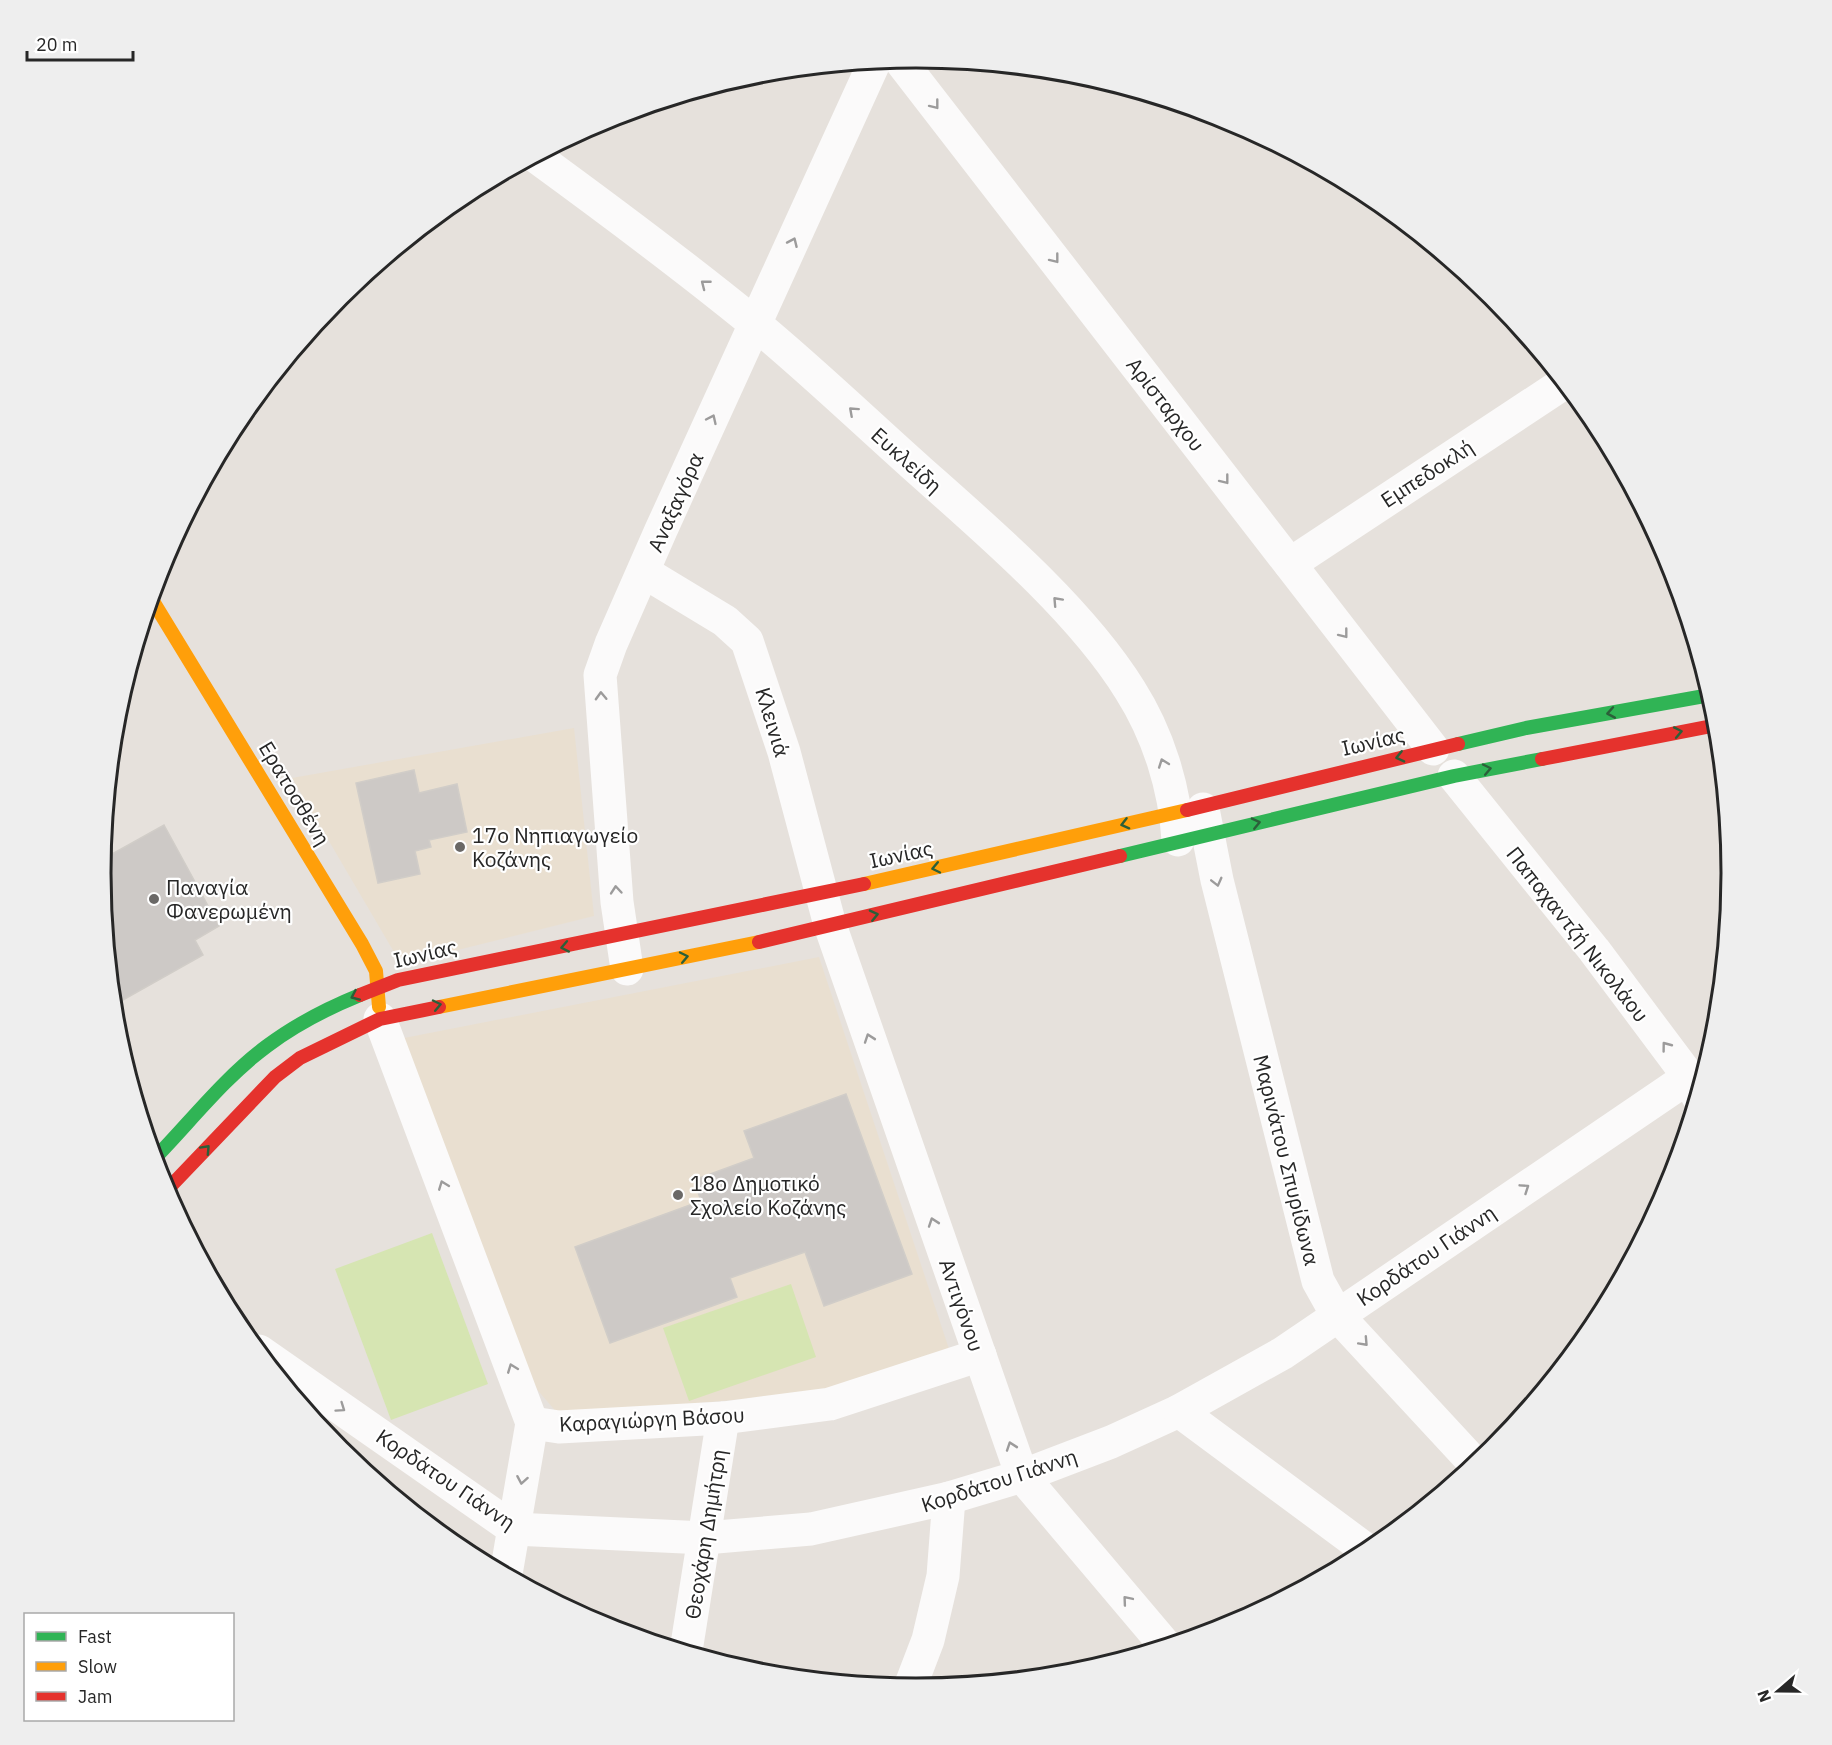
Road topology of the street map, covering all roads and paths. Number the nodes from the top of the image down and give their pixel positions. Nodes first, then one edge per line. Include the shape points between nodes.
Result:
1 (906, 68) edge
2 (870, 69) edge
3 (541, 161) edge
4 (756, 325) junction
5 (1558, 387) edge
6 (1290, 564) junction
7 (644, 572) junction
8 (154, 613) edge
9 (1702, 696) edge
10 (1708, 726) edge
11 (1433, 749) junction
12 (1454, 776) junction
13 (1191, 822) junction
14 (820, 894) junction
15 (830, 925) junction
16 (622, 936) junction
17 (627, 969) junction
18 (376, 987) junction
19 (380, 1019) junction
20 (1693, 1086) edge
21 (161, 1151) edge
22 (173, 1184) edge
23 (1337, 1315) junction
24 (980, 1355) junction
25 (278, 1364) edge
26 (1179, 1411) junction
27 (723, 1418) junction
28 (532, 1423) junction
29 (1469, 1457) edge
30 (1022, 1476) junction
31 (949, 1498) junction
32 (514, 1529) junction
33 (705, 1538) junction
34 (1359, 1544) edge
35 (507, 1566) edge
36 (1160, 1639) edge
37 (687, 1644) edge
38 (914, 1678) edge

1 -> 6 street, Αρίσταρχου
4 -> 2 street, Αναξαγόρα
4 -> 3 street, Ευκλείδη
7 -> 4 street, Αναξαγόρα
13 -> 4 street, Ευκλείδη via 1131,690 1093,640 981,525
5 - 6 street, Εμπεδοκλή
6 -> 11 street, Αρίσταρχου
7 - 14 street, Κλεινιά via 726,621 747,641 784,752
16 -> 7 street, Αναξαγόρα via 600,675
8 - 18 main road, Ερατοσθένη via 362,944 376,971
9 -> 11 main road, Ιωνίας
12 -> 10 main road, Ιωνίας
11 - 12 main road
11 -> 13 main road, Ιωνίας
13 -> 12 main road, Ιωνίας
20 -> 12 street, Παπαχαντζή Νικολάου via 1594,950
13 -> 14 main road, Ιωνίας via 1033,847
15 -> 13 main road, Ιωνίας via 1042,876
13 -> 23 street, Μαρινάτου Σπυρίδωνα via 1318,1281
14 - 15 street, Κλεινιά
14 - 16 main road, Ιωνίας
17 -> 15 main road, Ιωνίας
24 -> 15 street, Αντιγόνου
16 - 17 street, Αναξαγόρα
16 -> 18 main road, Ιωνίας via 442,970
19 -> 17 main road, Ιωνίας
18 - 19 main road, Ερατοσθένη
18 -> 21 main road, Ιωνίας via 308,1019 267,1046
22 -> 19 main road, Ιωνίας via 276,1077 300,1058
28 -> 19 street, Καραγιώργη Βάσου
23 -> 20 street, Κορδάτου Γιάννη
23 - 26 street, Κορδάτου Γιάννη via 1283,1353
23 -> 29 street, Μαρινάτου Σπυρίδωνα
24 - 27 street, Καραγιώργη Βάσου via 830,1404
30 -> 24 street, Αντιγόνου
25 -> 32 street, Κορδάτου Γιάννη
26 - 30 street, Κορδάτου Γιάννη
26 - 34 street
27 - 28 street, Καραγιώργη Βάσου via 558,1427
27 - 33 street, Θεοχάρη Δημήτρη
28 -> 32 street
30 - 31 street, Κορδάτου Γιάννη
36 -> 30 street, Αντιγόνου
31 - 33 street, Κορδάτου Γιάννη via 811,1529
31 - 38 street via 944,1576
32 - 33 street, Κορδάτου Γιάννη
32 - 35 street
33 - 37 street, Θεοχάρη Δημήτρη

